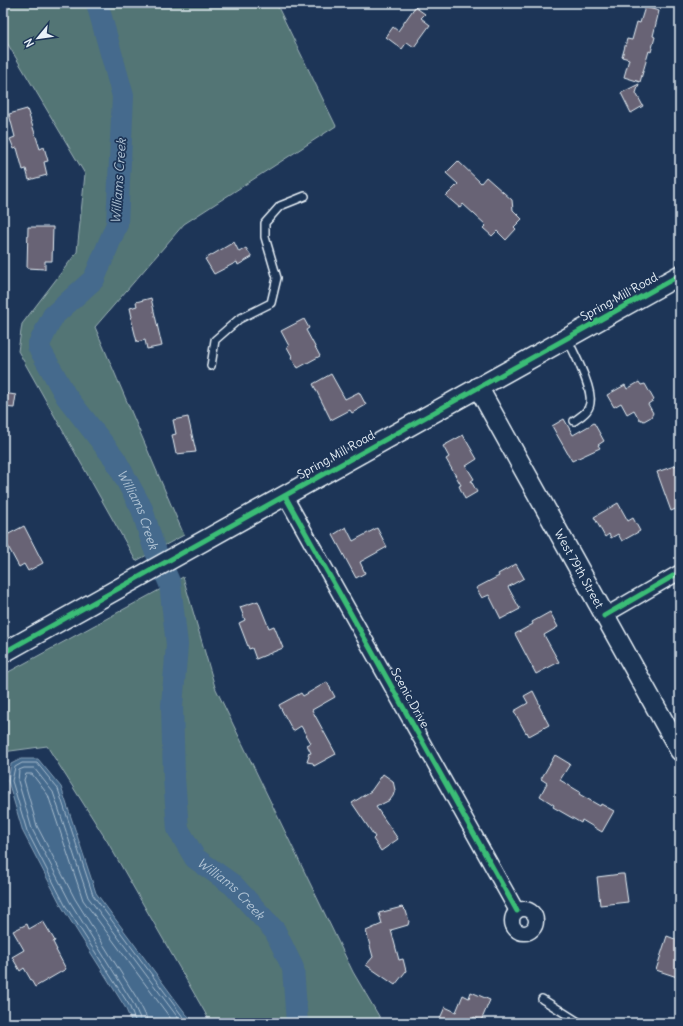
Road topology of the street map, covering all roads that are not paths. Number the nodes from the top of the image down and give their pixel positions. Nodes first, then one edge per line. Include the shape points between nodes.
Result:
1 (305, 196) dead end
2 (680, 275) edge
3 (567, 338) junction
4 (211, 366) dead end
5 (478, 388) junction
6 (574, 421) dead end
7 (285, 496) junction
8 (680, 572) edge
9 (604, 616) junction
10 (3, 653) edge
11 (680, 751) edge
12 (517, 911) dead end
13 (542, 999) dead end
14 (580, 1023) edge

1 - 4 lane via 280,206 265,223 265,237 277,278 271,303 239,319 215,340
2 - 3 street, Spring Mill Road
3 - 5 street, Spring Mill Road
3 - 6 lane via 590,393 590,404 585,414
5 - 7 street, Spring Mill Road
5 - 9 street, West 79th Street
7 - 10 street, Spring Mill Road
7 - 12 street, Scenic Drive
8 - 9 street
9 - 11 street, West 79th Street
13 - 14 lane

